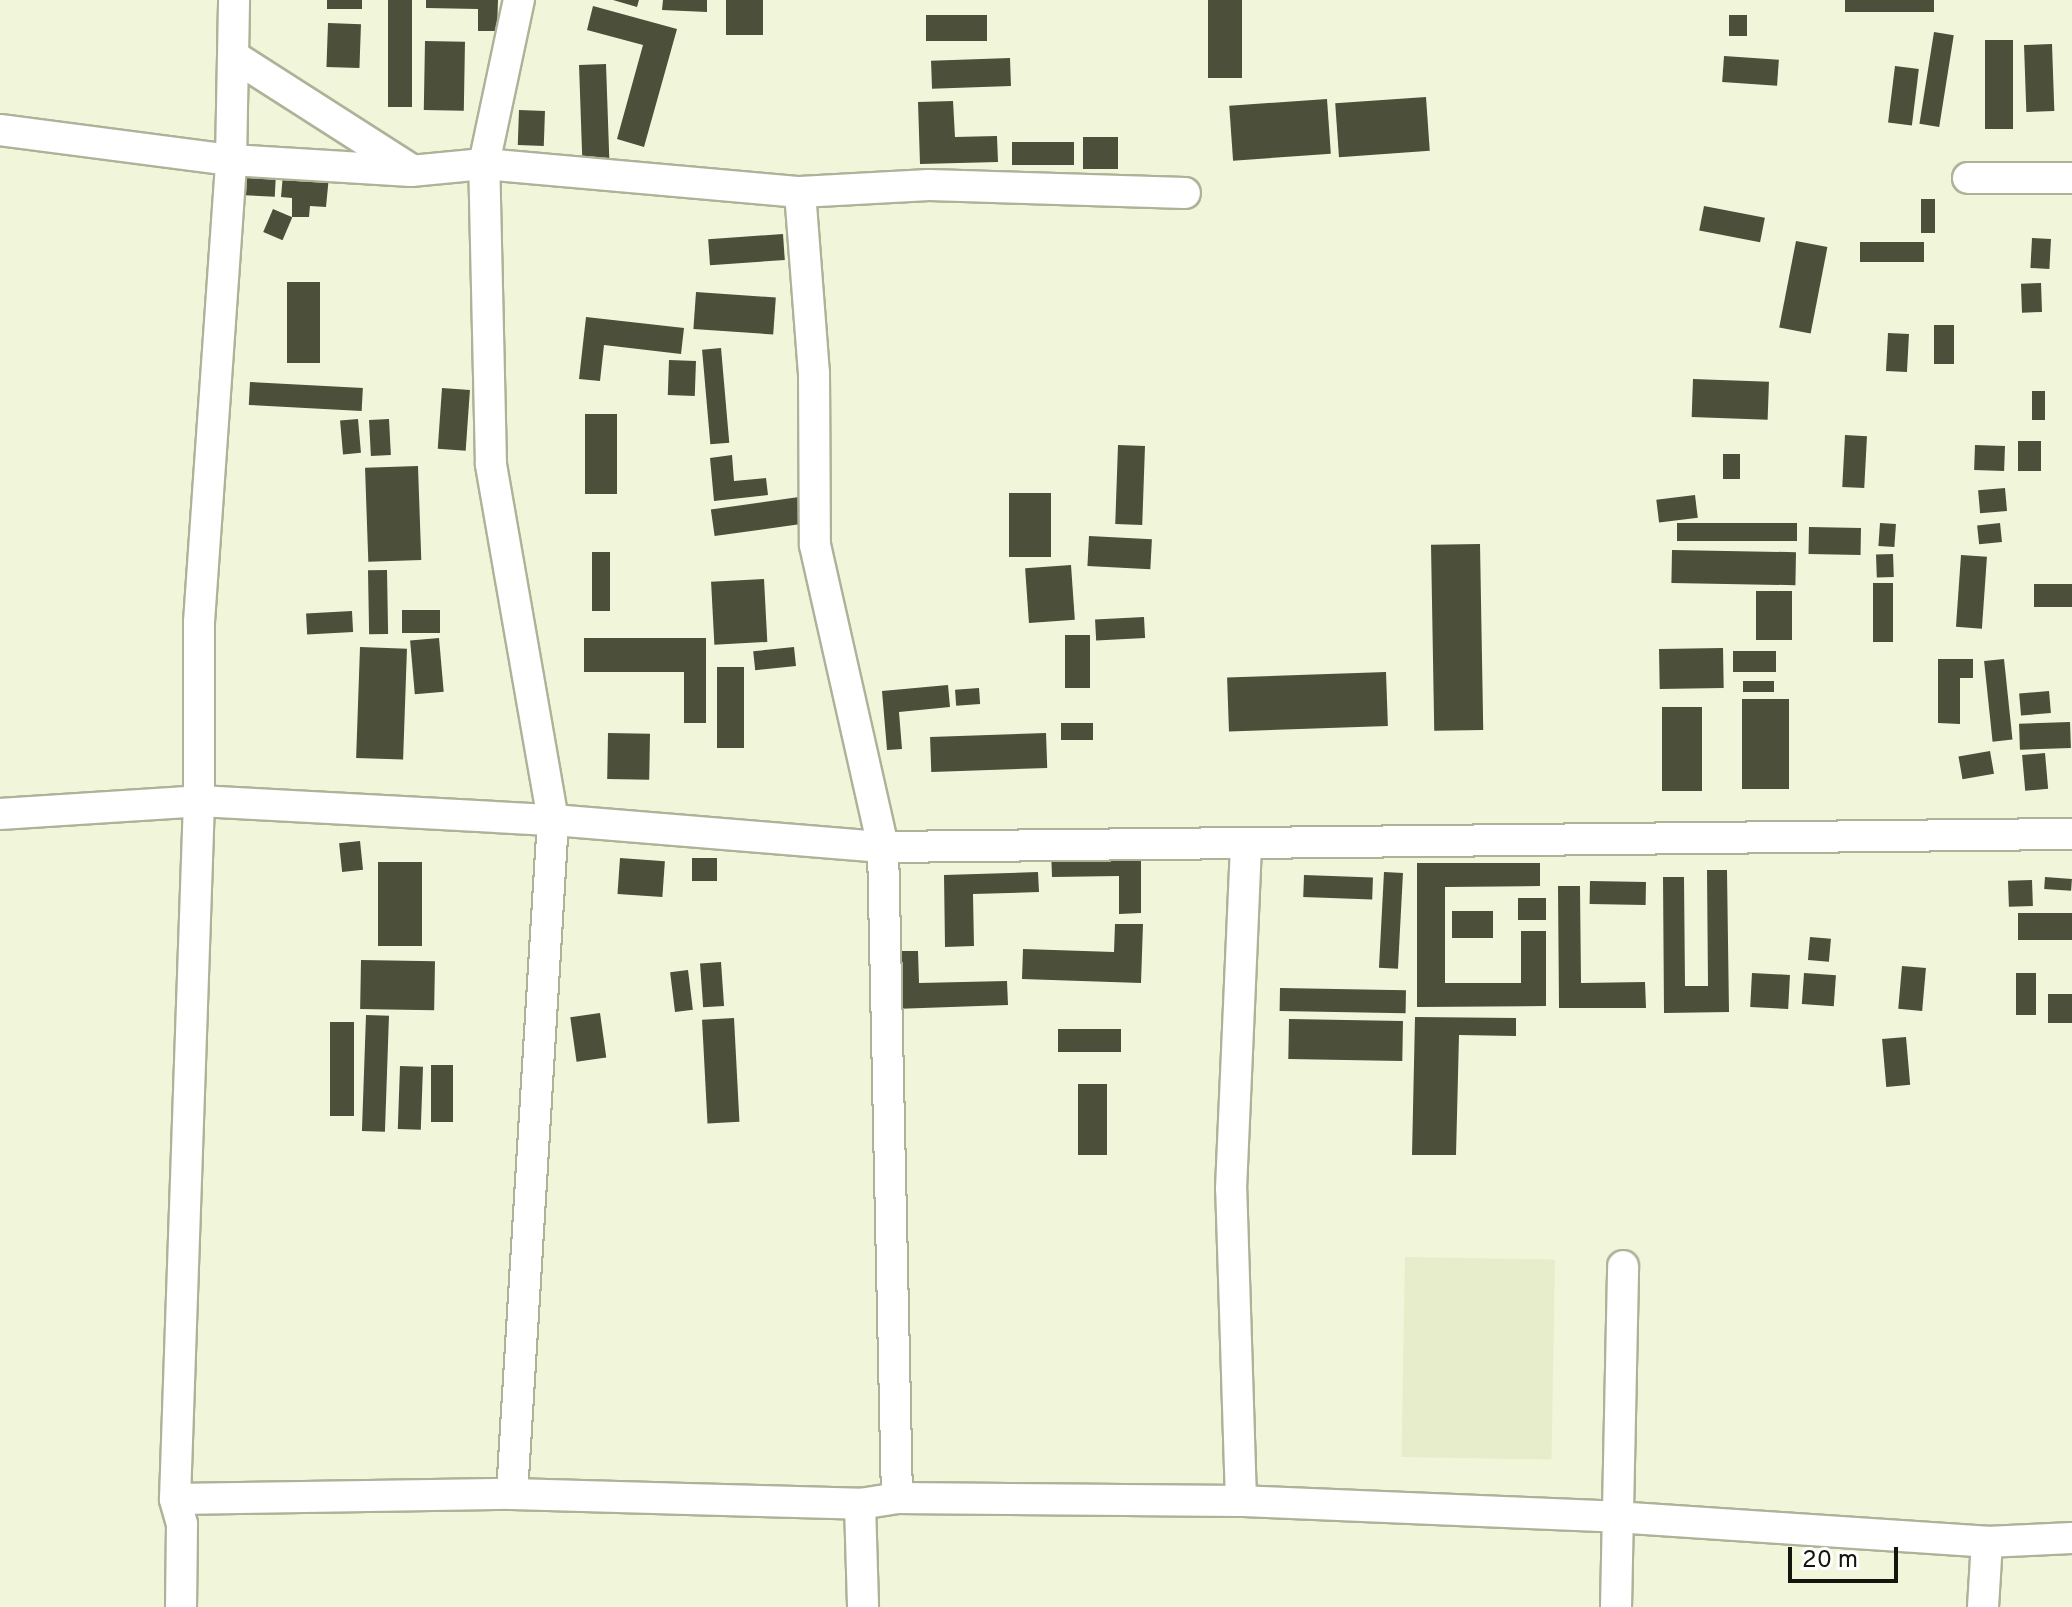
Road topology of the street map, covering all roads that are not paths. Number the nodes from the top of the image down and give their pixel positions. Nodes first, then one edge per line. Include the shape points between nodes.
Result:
1 (234, 0) edge
2 (519, 0) edge
3 (235, 57) junction
4 (0, 130) edge
5 (231, 160) junction
6 (484, 164) junction
7 (411, 171) junction
8 (1968, 178) dead end
9 (2072, 178) edge
10 (800, 192) junction
11 (1185, 193) dead end
12 (199, 801) junction
13 (0, 814) edge
14 (553, 820) junction
15 (2072, 834) edge
16 (1246, 844) junction
17 (883, 847) junction
18 (1623, 1266) dead end
19 (512, 1494) junction
20 (897, 1498) junction
21 (175, 1499) junction
22 (1241, 1501) junction
23 (860, 1504) junction
24 (1615, 1517) junction
25 (2072, 1538) edge
26 (1987, 1542) junction
27 (181, 1607) edge
28 (863, 1607) edge
29 (1616, 1607) edge
30 (1983, 1607) edge

1 - 3 street
2 - 6 street
3 - 5 street
3 - 7 street
4 - 5 street
5 - 7 street
5 - 12 street via 199,622
6 - 7 street
6 - 10 street
6 - 14 street via 491,464
8 - 9 street
10 - 11 street via 929,185
10 - 17 street via 814,373 815,545
12 - 13 street
12 - 14 street
12 - 21 street
14 - 17 street
14 - 19 street
15 - 16 street
16 - 17 street
16 - 22 street via 1231,1189
17 - 20 street
18 - 24 street
19 - 21 street
19 - 23 street
20 - 22 street
20 - 23 street
21 - 27 street via 182,1524
22 - 24 street
23 - 28 street
24 - 26 street
24 - 29 street
25 - 26 street
26 - 30 street

